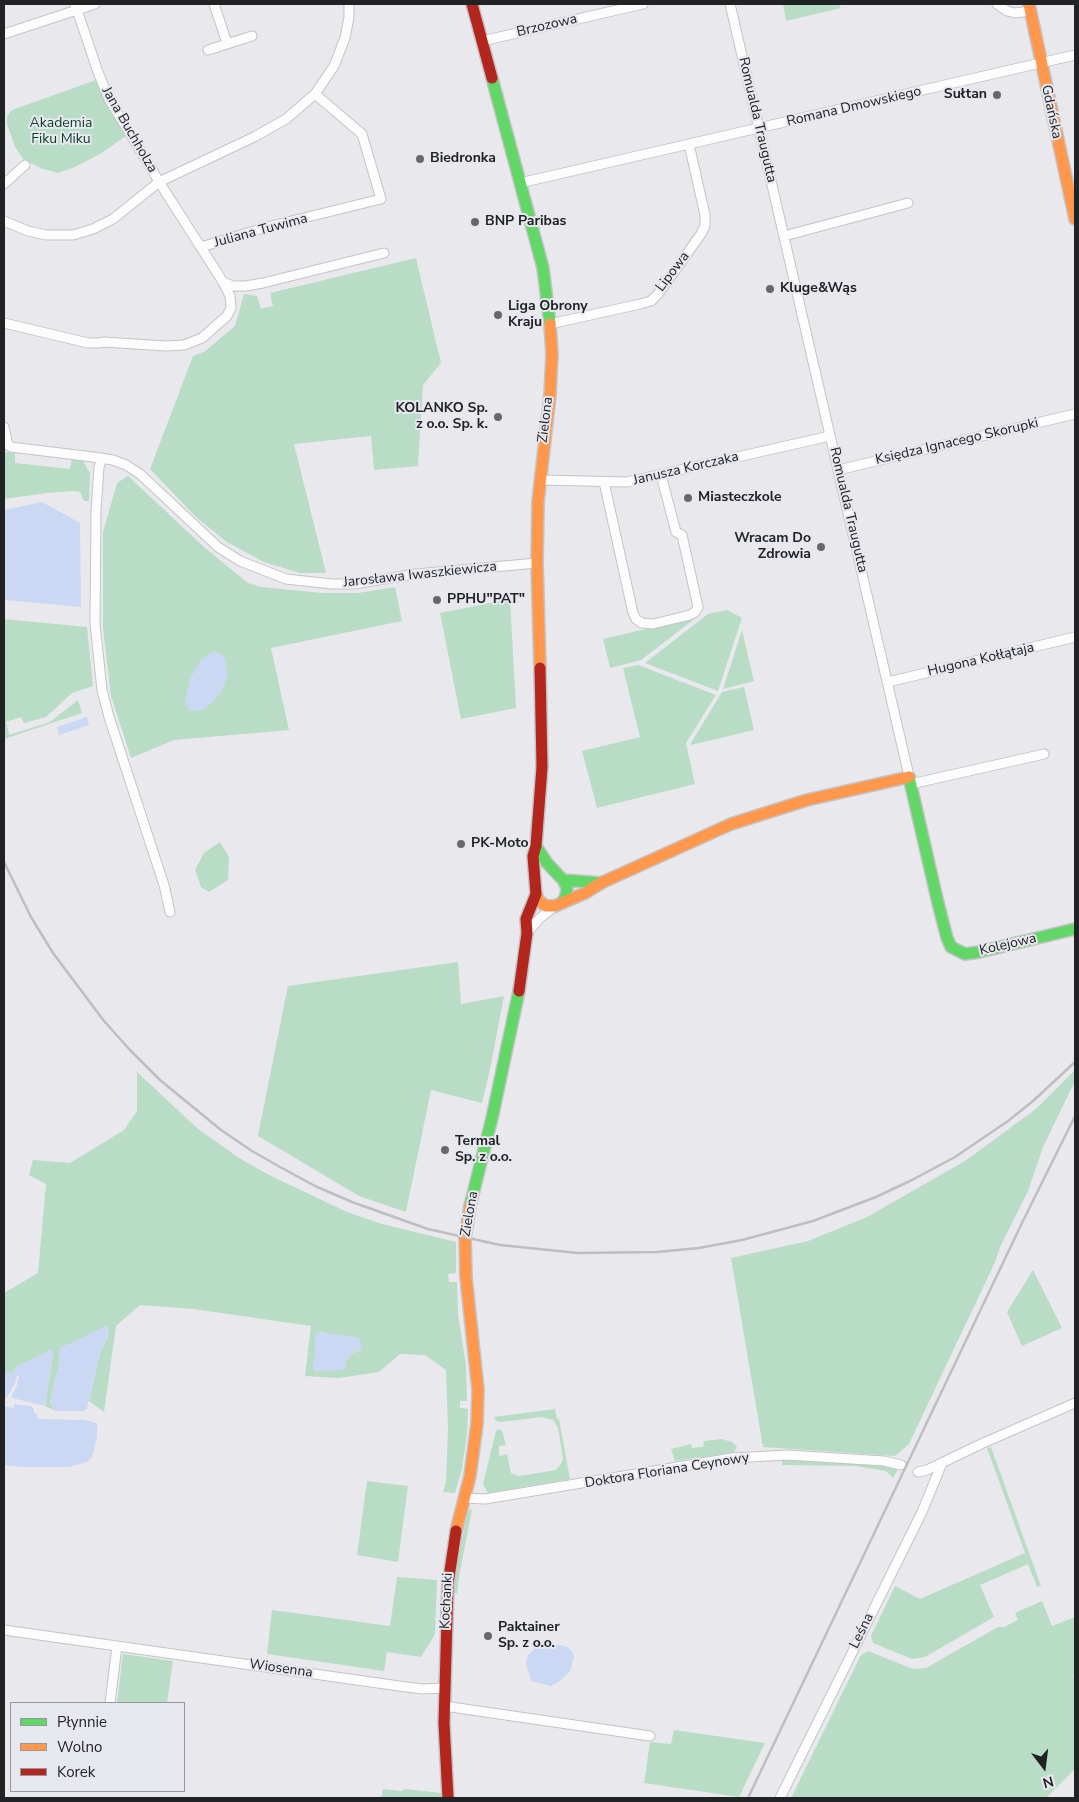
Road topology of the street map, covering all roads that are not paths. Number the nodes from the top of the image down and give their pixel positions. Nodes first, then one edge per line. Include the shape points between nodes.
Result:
1 (95, 4) edge
2 (214, 4) edge
3 (349, 4) edge
4 (472, 4) edge
5 (643, 4) edge
6 (730, 4) edge
7 (996, 4) edge
8 (76, 7) edge
9 (1030, 8) edge
10 (4, 34) edge
11 (252, 36) dead end
12 (485, 40) junction
13 (227, 43) junction
14 (208, 50) dead end
15 (1075, 55) edge
16 (1040, 62) junction
17 (316, 94) junction
18 (758, 128) junction
19 (689, 144) junction
20 (25, 165) dead end
21 (160, 182) junction
22 (520, 183) junction
23 (4, 184) edge
24 (908, 203) dead end
25 (1075, 219) edge
26 (4, 221) edge
27 (784, 236) junction
28 (201, 247) junction
29 (384, 253) dead end
30 (223, 282) junction
31 (4, 324) edge
32 (550, 324) junction
33 (1075, 414) edge
34 (4, 427) edge
35 (830, 436) junction
36 (102, 458) junction
37 (838, 470) junction
38 (661, 475) junction
39 (540, 480) junction
40 (604, 482) junction
41 (537, 562) junction
42 (1075, 637) edge
43 (888, 682) junction
44 (1044, 754) dead end
45 (911, 780) junction
46 (536, 846) junction
47 (561, 878) junction
48 (601, 883) junction
49 (536, 890) junction
50 (558, 904) junction
51 (170, 912) dead end
52 (1075, 929) edge
53 (527, 933) junction
54 (947, 938) joint
55 (1075, 1403) edge
56 (942, 1463) junction
57 (901, 1464) dead end
58 (918, 1472) dead end
59 (464, 1498) junction
60 (4, 1630) edge
61 (117, 1646) junction
62 (444, 1688) junction
63 (110, 1702) edge
64 (444, 1706) junction
65 (650, 1736) dead end
66 (448, 1798) edge
67 (780, 1798) edge

1 - 8 street
2 - 13 street
3 - 17 street via 342,49
4 - 12 street, Zielona
5 - 12 street, Brzozowa
6 - 18 street, Romualda Traugutta
7 - 9 street via 1015,13
8 - 10 street
8 - 21 street, Jana Buchholza via 109,99
9 - 16 street, Gdańska
11 - 13 street
12 - 22 street, Zielona
13 - 14 street
15 - 16 street, Romana Dmowskiego
16 - 18 street, Romana Dmowskiego
16 - 25 street, Gdańska
17 - 21 street via 265,132
17 - 28 street, Juliana Tuwima via 362,134 382,198
18 - 19 street, Romana Dmowskiego
18 - 27 street, Romualda Traugutta
19 - 22 street, Romana Dmowskiego
19 - 32 street, Lipowa via 705,226 659,293 640,304
20 - 23 street
21 - 26 street via 103,225 83,233 46,235
21 - 28 street, Jana Buchholza
22 - 32 street, Zielona via 542,268
24 - 27 street
27 - 35 street, Romualda Traugutta
28 - 30 street, Juliana Tuwima
29 - 30 street via 263,283 232,286
30 - 31 street, Juliana Tuwima via 231,302 227,316 202,338 184,345 88,343
32 - 39 street, Zielona via 551,374
33 - 37 street, Księdza Ignacego Skorupki
34 - 36 street, Jarosława Iwaszkiewicza via 8,445 12,447
35 - 37 street, Romualda Traugutta
35 - 38 street, Janusza Korczaka
36 - 41 street, Jarosława Iwaszkiewicza via 126,465 140,474 218,547 240,561 286,578 354,584 416,574
36 - 51 street via 96,511 95,630 102,690
37 - 43 street, Romualda Traugutta
38 - 40 street, Janusza Korczaka via 627,482
38 - 40 street via 676,532 682,534 698,607 690,615 653,624 642,623 633,614
39 - 40 street, Janusza Korczaka
39 - 41 street, Zielona
41 - 46 street, Zielona via 542,767
42 - 43 street, Hugona Kołłątaja
43 - 45 street, Romualda Traugutta
44 - 45 street
45 - 48 street via 769,811 732,824
45 - 54 street, Romualda Traugutta
46 - 47 street
46 - 49 street, Zielona via 533,856
47 - 48 street
47 - 49 street via 549,874 541,878
47 - 50 street via 567,887 566,896
48 - 50 street
49 - 50 street via 539,901 546,906
49 - 53 street, Zielona via 526,919
50 - 53 street
52 - 54 street, Kolejowa via 965,954 951,947
53 - 59 street, Zielona via 513,1025 465,1238 478,1390 474,1449
55 - 56 street
56 - 58 street
56 - 67 street, Leśna via 922,1512
57 - 59 street, Doktora Floriana Ceynowy via 788,1455 732,1458 485,1499
59 - 62 street, Kochanki via 449,1566
60 - 61 street, Wiosenna
61 - 62 street, Wiosenna via 422,1689
61 - 63 street
62 - 64 street, Kochanki
64 - 65 street
64 - 66 street, Kochanki

